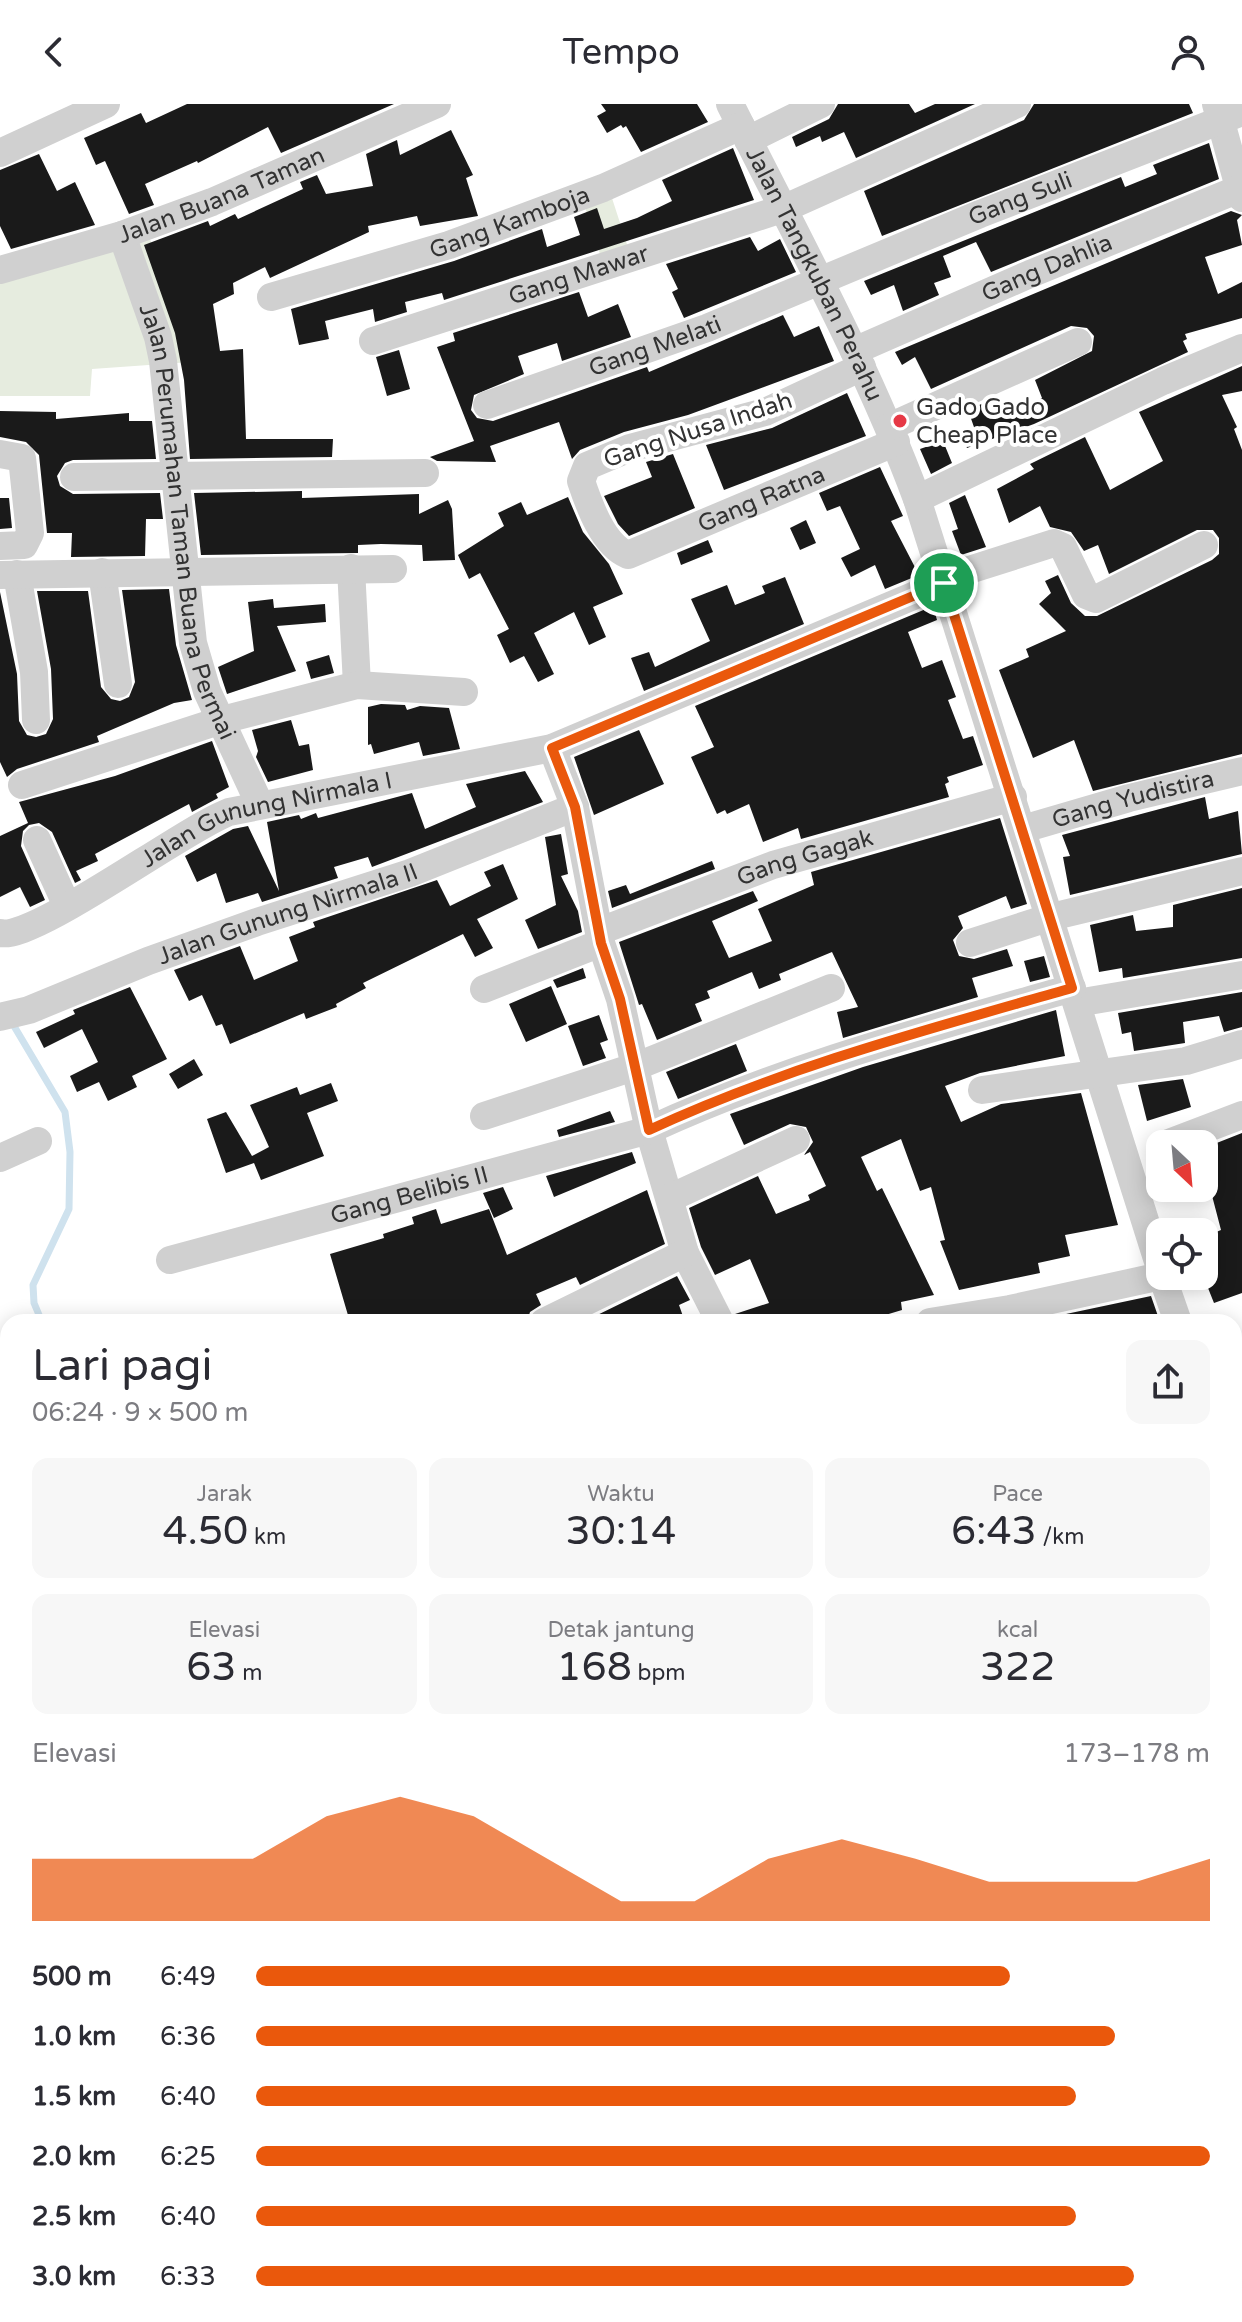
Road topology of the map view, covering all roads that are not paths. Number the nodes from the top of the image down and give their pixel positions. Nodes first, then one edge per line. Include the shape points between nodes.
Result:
1 (106, 104) edge
2 (437, 104) edge
3 (821, 104) edge
4 (1017, 104) edge
5 (1226, 112) edge
6 (740, 123) edge
7 (0, 153) edge
8 (1241, 194) edge
9 (785, 208) junction
10 (122, 235) junction
11 (0, 270) edge
12 (820, 278) junction
13 (271, 297) dead end
14 (373, 341) dead end
15 (1078, 342) dead end
16 (1242, 348) edge
17 (858, 359) junction
18 (487, 405) dead end
19 (893, 435) junction
20 (0, 454) edge
21 (425, 473) dead end
22 (173, 475) junction
23 (74, 477) dead end
24 (917, 499) junction
25 (1204, 545) dead end
26 (0, 546) edge
27 (628, 555) joint
28 (351, 568) junction
29 (393, 569) dead end
30 (185, 571) junction
31 (102, 572) junction
32 (8, 575) edge
33 (944, 581) junction
34 (118, 684) dead end
35 (357, 685) junction
36 (464, 692) dead end
37 (36, 720) dead end
38 (222, 720) junction
39 (552, 748) junction
40 (1242, 771) edge
41 (22, 785) dead end
42 (1013, 797) junction
43 (260, 805) junction
44 (575, 807) junction
45 (1023, 829) junction
46 (37, 840) dead end
47 (1242, 871) edge
48 (67, 906) junction
49 (1051, 917) junction
50 (0, 933) edge
51 (601, 937) junction
52 (970, 943) dead end
53 (1242, 975) edge
54 (831, 988) dead end
55 (484, 989) dead end
56 (1075, 995) junction
57 (0, 1017) edge
58 (1242, 1044) edge
59 (637, 1066) junction
60 (1099, 1075) junction
61 (982, 1090) dead end
62 (1242, 1115) edge
63 (484, 1116) dead end
64 (649, 1130) junction
65 (1203, 1130) edge
66 (796, 1140) dead end
67 (38, 1141) dead end
68 (1146, 1152) edge
69 (0, 1158) edge
70 (1125, 1160) junction
71 (670, 1198) junction
72 (1146, 1225) edge
73 (685, 1253) junction
74 (170, 1260) dead end
75 (1146, 1279) edge
76 (1167, 1290) edge
77 (560, 1314) edge
78 (716, 1314) edge
79 (979, 1314) edge
80 (1175, 1314) edge

1 - 7 street
2 - 10 street, Jalan Buana Taman via 212,202
3 - 6 street, Gang Kamboja
4 - 9 street, Gang Mawar
5 - 8 street
5 - 12 street, Gang Suli
6 - 9 street, Jalan Tangkuban Perahu
6 - 13 street, Gang Kamboja via 603,188 449,245
8 - 17 street, Gang Dahlia via 1030,274
9 - 12 street, Jalan Tangkuban Perahu
9 - 14 street, Gang Mawar
10 - 11 street, Jalan Buana Taman
10 - 22 street, Jalan Perumahan Taman Buana Permai via 158,337
12 - 17 street, Jalan Tangkuban Perahu
12 - 18 street, Gang Melati via 707,328
15 - 19 street, Gang Ratna
16 - 24 street
17 - 19 street, Jalan Tangkuban Perahu
17 - 27 street, Gang Nusa Indah via 765,412 630,448 587,466 581,481 600,526
19 - 24 street, Jalan Tangkuban Perahu
19 - 27 street, Gang Ratna
20 - 26 street via 22,458 30,533 24,545
21 - 22 street
22 - 23 street
22 - 30 street, Jalan Perumahan Taman Buana Permai
24 - 33 street, Jalan Tangkuban Perahu
25 - 33 street, Jalan Gunung Nirmala I via 1096,599 1086,595 1063,547 1054,543
28 - 29 street
28 - 30 street
28 - 35 street
30 - 31 street
30 - 38 street, Jalan Perumahan Taman Buana Permai via 193,643
31 - 32 street
31 - 34 street
32 - 37 street via 34,672
33 - 39 street, Jalan Gunung Nirmala I
33 - 42 street, Jalan Tangkuban Perahu
35 - 36 street
35 - 38 street
38 - 41 street
38 - 43 street, Jalan Perumahan Taman Buana Permai
39 - 43 street, Jalan Gunung Nirmala I
39 - 44 street
40 - 45 street, Gang Yudistira
42 - 45 street, Jalan Tangkuban Perahu
42 - 51 street, Gang Gagak via 773,865
43 - 48 street, Jalan Gunung Nirmala I via 191,830
44 - 51 street
44 - 57 street, Jalan Gunung Nirmala II via 410,873
45 - 49 street, Jalan Tangkuban Perahu
46 - 48 street
47 - 49 street
48 - 50 street, Jalan Gunung Nirmala I via 14,934
49 - 52 street
49 - 56 street, Jalan Tangkuban Perahu
51 - 55 street, Gang Gagak
51 - 59 street
53 - 56 street, Gang Belibis II
54 - 59 street
56 - 60 street, Jalan Tangkuban Perahu
56 - 64 street, Gang Belibis II via 827,1059 724,1095
58 - 60 street via 1186,1061
59 - 63 street
59 - 64 street
60 - 61 street
60 - 70 street, Jalan Tangkuban Perahu
62 - 65 street
64 - 71 street
64 - 74 street, Gang Belibis II
66 - 71 street
67 - 69 street
68 - 70 street
70 - 72 street, Jalan Tangkuban Perahu
71 - 73 street
73 - 77 street
73 - 78 street
75 - 79 street
76 - 80 street

